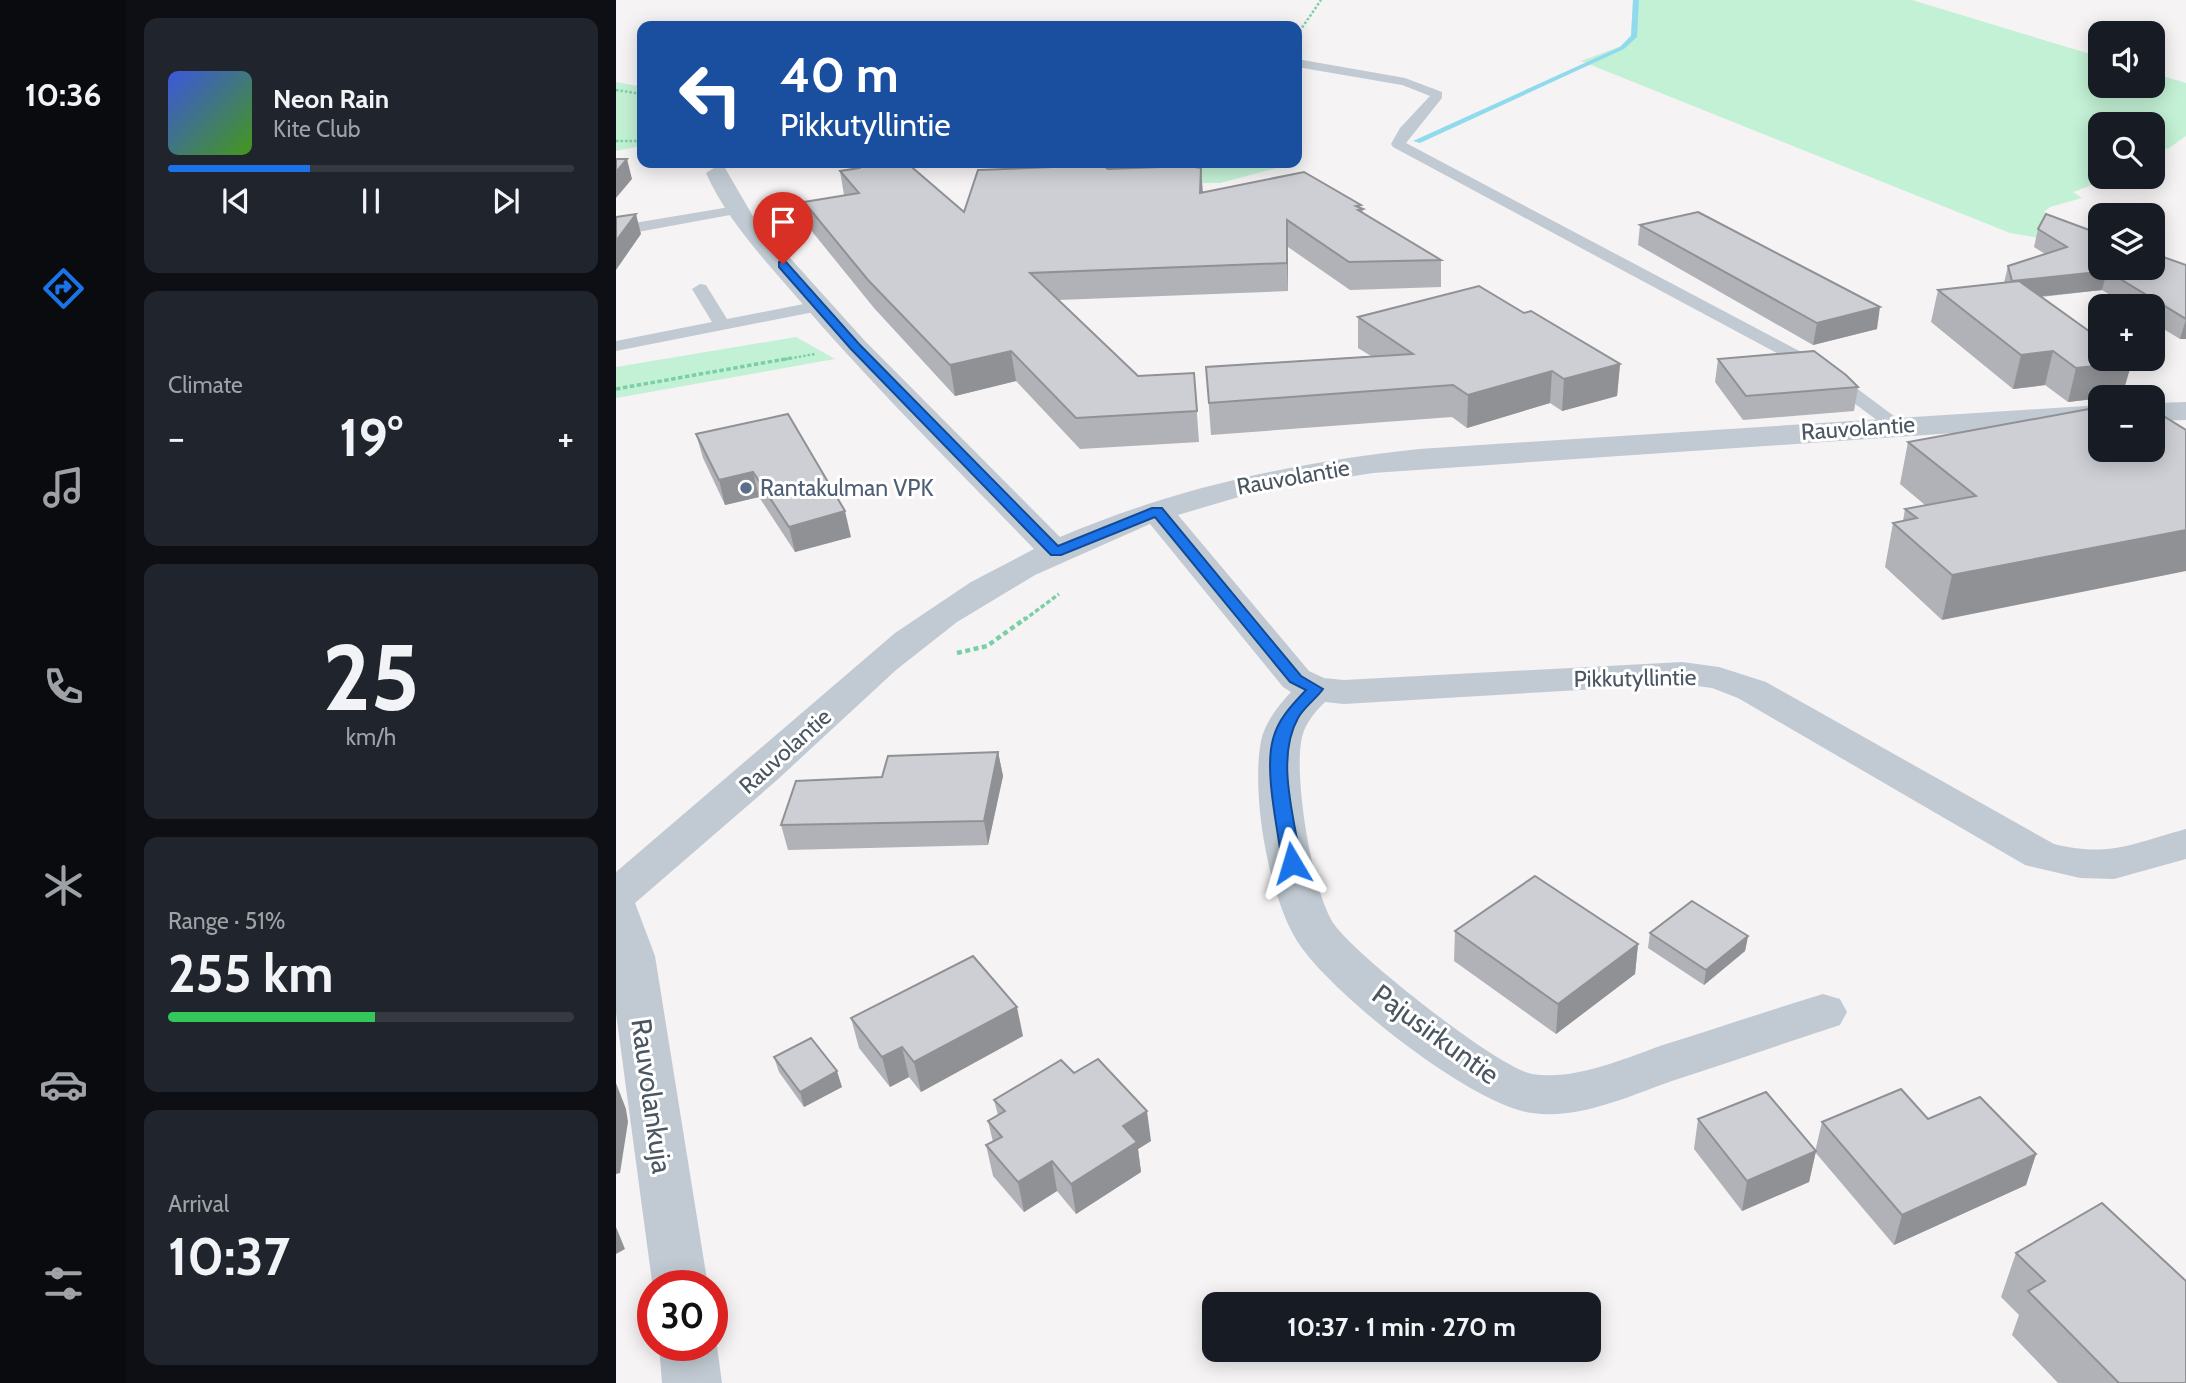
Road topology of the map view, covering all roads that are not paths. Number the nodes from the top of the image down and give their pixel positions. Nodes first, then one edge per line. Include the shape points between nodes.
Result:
1 (1302, 64) edge
2 (717, 173) dead end
3 (736, 210) junction
4 (616, 231) edge
5 (700, 289) dead end
6 (819, 306) junction
7 (722, 325) junction
8 (616, 346) edge
9 (2186, 411) edge
10 (2165, 412) edge
11 (2088, 415) edge
12 (1896, 425) junction
13 (1157, 511) junction
14 (1056, 552) junction
15 (1315, 689) junction
16 (2186, 843) edge
17 (616, 895) edge
18 (616, 908) edge
19 (1823, 1012) dead end
20 (678, 1270) edge
21 (690, 1361) edge
22 (692, 1383) edge

1 - 12 lane via 1405,82 1438,95 1398,144 1818,368
2 - 3 street
3 - 4 lane
3 - 6 street
5 - 7 lane
6 - 7 lane
6 - 14 street
7 - 8 lane
9 - 10 street
11 - 12 street, Rauvolantie
12 - 13 street, Rauvolantie via 1419,458 1322,469 1237,486
13 - 14 street, Rauvolantie
13 - 15 street via 1296,679
14 - 17 street, Rauvolantie via 973,597 907,642 694,832
15 - 16 street, Pikkutyllintie via 1344,692 1669,673 1719,678 1752,690 2040,855 2076,865 2114,866 2145,861
15 - 19 street, Pajusirkuntie via 1292,714 1281,740 1279,768 1300,899 1315,932 1341,961 1484,1073 1515,1090 1555,1096
18 - 20 street, Rauvolankuja via 632,956
21 - 22 street

